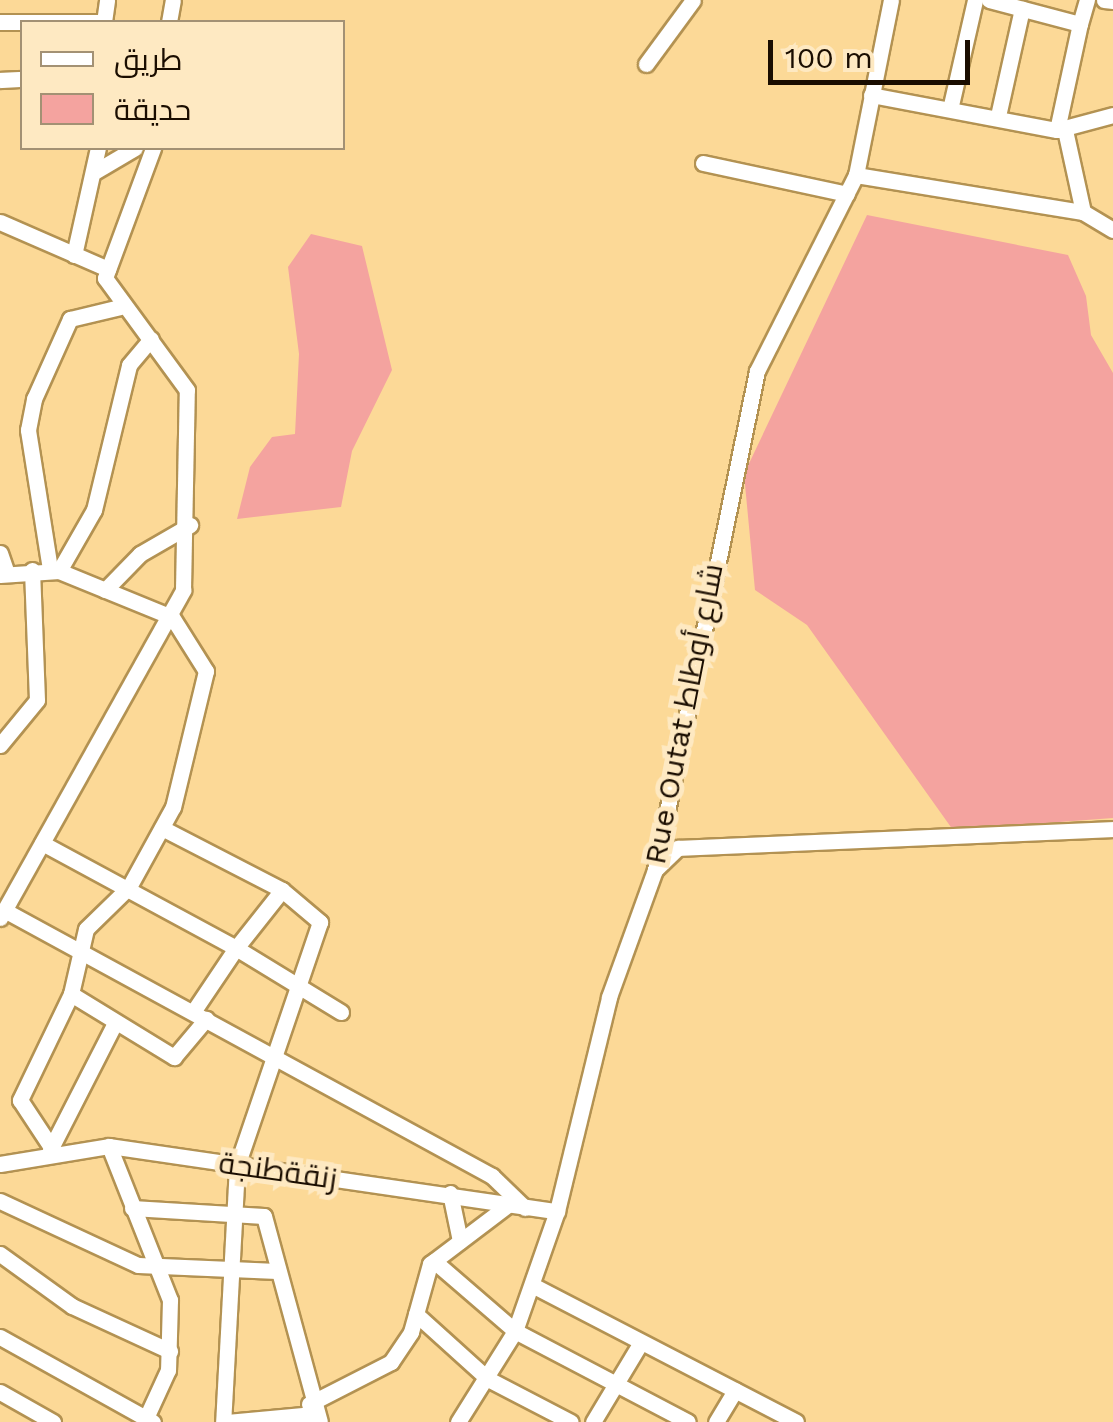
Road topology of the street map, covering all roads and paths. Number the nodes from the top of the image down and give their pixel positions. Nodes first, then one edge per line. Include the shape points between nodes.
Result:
1 (693, 0) edge
2 (891, 0) edge
3 (975, 0) edge
4 (989, 0) edge
5 (1086, 0) edge
6 (1022, 9) junction
7 (1080, 24) junction
8 (646, 64) dead end
9 (871, 95) junction
10 (951, 105) junction
11 (1113, 115) edge
12 (998, 116) junction
13 (1061, 130) junction
14 (98, 150) edge
15 (131, 150) edge
16 (151, 150) edge
17 (703, 162) dead end
18 (96, 171) junction
19 (856, 175) junction
20 (847, 194) junction
21 (1083, 212) junction
22 (0, 222) edge
23 (1113, 230) edge
24 (74, 255) junction
25 (108, 269) junction
26 (120, 307) junction
27 (151, 339) junction
28 (190, 525) junction
29 (0, 553) edge
30 (32, 570) junction
31 (54, 570) junction
32 (4, 574) edge
33 (105, 590) junction
34 (172, 617) junction
35 (0, 745) edge
36 (162, 828) junction
37 (1113, 829) edge
38 (42, 843) junction
39 (655, 870) junction
40 (0, 878) edge
41 (129, 887) junction
42 (16, 888) junction
43 (282, 890) junction
44 (2, 914) edge
45 (236, 948) junction
46 (78, 954) junction
47 (298, 984) junction
48 (71, 994) junction
49 (341, 1012) dead end
50 (199, 1016) junction
51 (115, 1023) junction
52 (272, 1055) junction
53 (109, 1146) junction
54 (50, 1148) junction
55 (0, 1164) edge
56 (237, 1166) junction
57 (450, 1193) junction
58 (0, 1201) edge
59 (516, 1207) junction
60 (132, 1208) junction
61 (235, 1210) junction
62 (557, 1211) junction
63 (460, 1241) junction
64 (0, 1254) edge
65 (434, 1261) junction
66 (166, 1270) junction
67 (277, 1271) junction
68 (231, 1272) junction
69 (534, 1286) junction
70 (416, 1314) junction
71 (515, 1331) junction
72 (0, 1337) edge
73 (641, 1342) junction
74 (170, 1351) junction
75 (488, 1379) junction
76 (616, 1384) junction
77 (734, 1390) junction
78 (0, 1392) edge
79 (314, 1413) edge
80 (124, 1415) edge
81 (150, 1420) edge
82 (54, 1422) edge
83 (225, 1422) edge
84 (458, 1422) edge
85 (571, 1422) edge
86 (593, 1422) edge
87 (688, 1422) edge
88 (716, 1422) edge
89 (796, 1422) edge

1 - 8 street
2 - 9 street, Rue Outat شارع أوطاط
3 - 10 street
4 - 6 street
5 - 7 street
6 - 7 street
6 - 12 street
7 - 13 street
9 - 10 street
9 - 19 street, Rue Outat شارع أوطاط
10 - 12 street
11 - 13 street
12 - 13 street
13 - 21 street
14 - 18 street
15 - 18 street
16 - 25 street
17 - 20 street
18 - 24 street
19 - 20 street, Rue Outat شارع أوطاط
19 - 21 street
20 - 39 street, Rue Outat شارع أوطاط via 757,371
21 - 23 street
22 - 24 street
24 - 25 street
25 - 26 street via 108,291
26 - 27 street
26 - 31 street via 70,319 34,399 28,430
27 - 28 street via 187,390
27 - 31 street via 128,365 94,510
28 - 33 street via 140,554
28 - 34 street
29 - 32 street
30 - 31 street
30 - 32 street
30 - 35 street via 37,700
31 - 33 street
33 - 34 street
34 - 36 street via 200,650 206,690
34 - 38 street
36 - 41 street
36 - 43 street
37 - 39 street via 678,848
38 - 41 street
38 - 42 street
39 - 62 street, Rue Outat شارع أوطاط via 608,998
40 - 42 street
41 - 45 street
41 - 46 street via 86,929
42 - 44 street
43 - 45 street
43 - 47 street via 319,916
44 - 46 street
45 - 47 street
45 - 50 street
46 - 48 street
46 - 50 street
47 - 49 street
47 - 52 street
48 - 51 street
48 - 54 street via 18,1104
50 - 51 street via 180,1057
50 - 52 street
51 - 54 street
52 - 56 street
52 - 59 street via 492,1176
53 - 54 street, زنقةطنجة
53 - 56 street, زنقةطنجة
53 - 60 street
54 - 55 street, زنقةطنجة
56 - 57 street, زنقةطنجة
56 - 61 street
57 - 59 street, زنقةطنجة
57 - 63 street
58 - 66 street
59 - 62 street, زنقةطنجة
59 - 63 street
60 - 61 street
60 - 66 street
61 - 67 street via 270,1224
61 - 68 street
62 - 69 street, Rue Outat شارع أوطاط
63 - 65 street
64 - 74 street via 72,1306
65 - 70 street
65 - 71 street
66 - 68 street
66 - 74 street
67 - 68 street
67 - 79 street
68 - 83 street
69 - 71 street, Rue Outat شارع أوطاط
69 - 73 street
70 - 75 street
70 - 79 street via 379,1373
71 - 75 street, Rue Outat شارع أوطاط
71 - 76 street
72 - 80 street
73 - 76 street
73 - 77 street
74 - 81 street
75 - 84 street, Rue Outat شارع أوطاط
75 - 85 street
76 - 86 street
76 - 87 street
77 - 88 street
77 - 89 street
78 - 82 street
79 - 83 street
80 - 81 street

